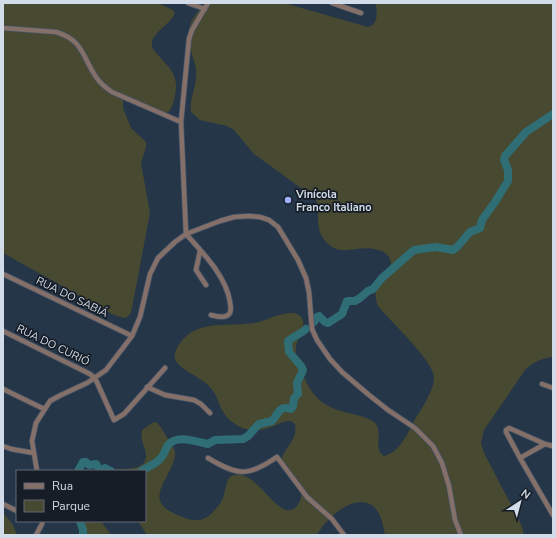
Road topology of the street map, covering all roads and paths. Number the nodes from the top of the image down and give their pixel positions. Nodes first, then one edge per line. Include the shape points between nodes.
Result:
1 (188, 3) edge
2 (208, 3) edge
3 (332, 3) edge
4 (206, 9) junction
5 (362, 13) dead end
6 (3, 28) edge
7 (181, 122) junction
8 (186, 234) junction
9 (200, 251) junction
10 (3, 274) edge
11 (206, 285) dead end
12 (211, 315) dead end
13 (3, 330) edge
14 (132, 336) junction
15 (165, 368) dead end
16 (95, 378) junction
17 (542, 384) dead end
18 (147, 387) junction
19 (553, 388) edge
20 (3, 389) edge
21 (44, 409) junction
22 (210, 414) dead end
23 (545, 444) junction
24 (3, 446) edge
25 (553, 446) edge
26 (34, 453) junction
27 (208, 458) dead end
28 (520, 458) junction
29 (37, 470) edge
30 (3, 504) edge
31 (16, 510) edge
32 (553, 515) edge
33 (42, 523) edge
34 (36, 535) edge
35 (344, 535) edge
36 (461, 535) edge

1 - 4 street
2 - 4 street
3 - 5 street
4 - 7 street via 189,39
6 - 7 street via 64,34 78,45 102,85 112,92
7 - 8 street
8 - 9 street
8 - 14 street via 153,265 140,317
8 - 36 street via 234,217 249,216 269,220 278,227 306,278 310,320 317,340 330,360 342,372 388,410 415,428 433,446 442,463
9 - 11 street via 196,270
9 - 12 street via 224,284 230,304 228,316
10 - 14 street, RUA DO SABIÁ
13 - 16 street, RUA DO CURIÓ
14 - 16 street via 106,370
15 - 18 street
16 - 18 street, RUA DO CURIÓ via 114,420 124,414
16 - 21 street via 50,401
17 - 19 street
18 - 22 street via 165,395 194,400
20 - 21 street
21 - 26 street via 36,423 32,441
23 - 25 street
23 - 28 street
23 - 28 street via 509,428 506,432
24 - 26 street
26 - 29 street
27 - 35 street via 234,471 247,473 277,457 307,497 332,519
28 - 32 street
30 - 31 street
33 - 34 street

